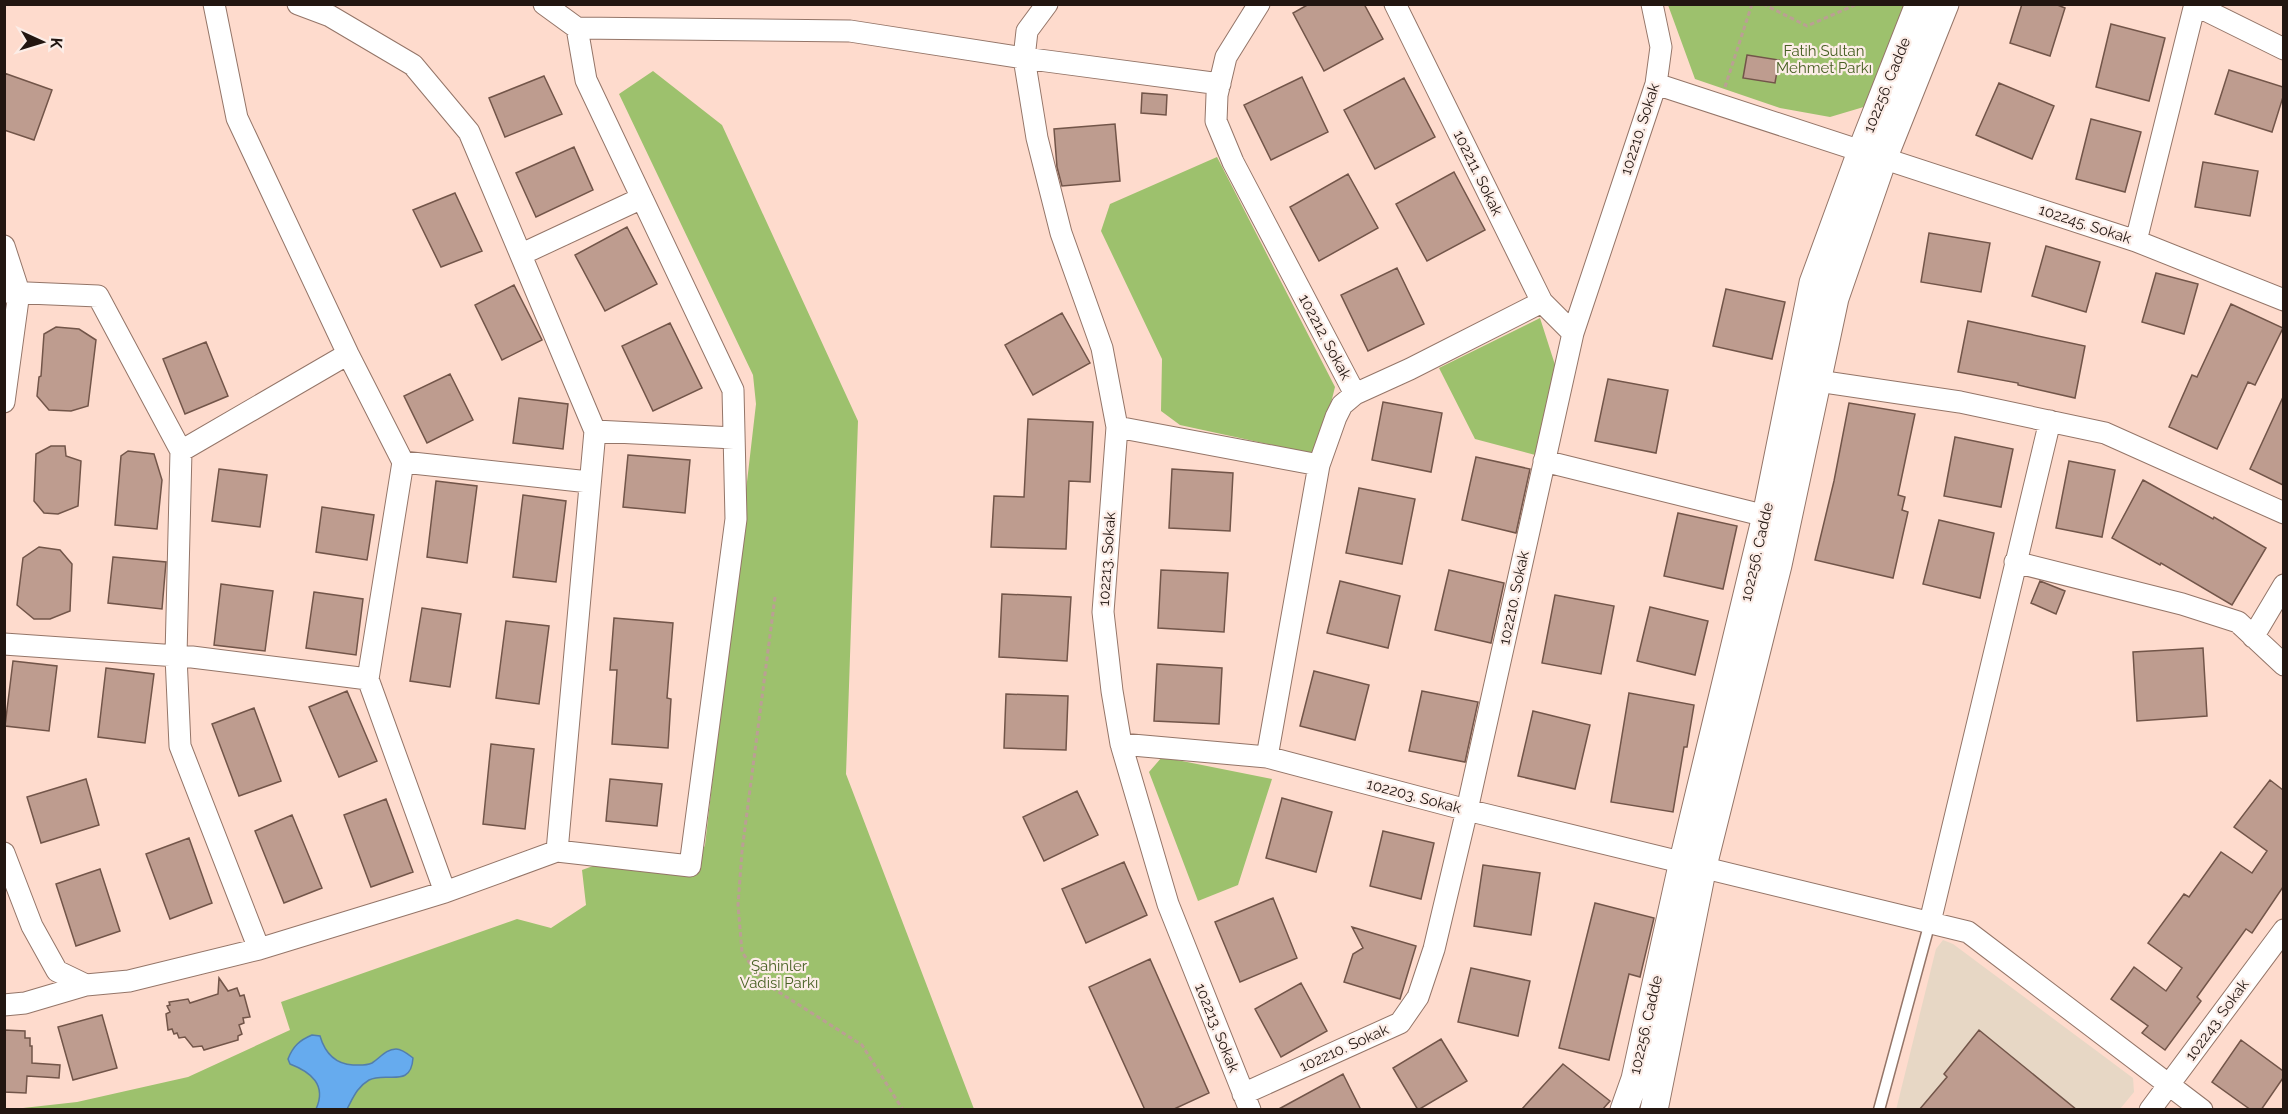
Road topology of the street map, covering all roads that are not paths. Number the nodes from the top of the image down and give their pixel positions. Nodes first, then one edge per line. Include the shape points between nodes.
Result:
1 (214, 4) edge
2 (544, 4) edge
3 (1047, 4) edge
4 (1259, 4) edge
5 (1395, 4) edge
6 (1652, 4) edge
7 (1919, 4) edge
8 (1945, 4) edge
9 (2195, 5) edge
10 (309, 6) edge
11 (577, 28) junction
12 (2283, 50) edge
13 (1024, 58) junction
14 (1220, 84) junction
15 (1656, 84) junction
16 (1871, 155) junction
17 (642, 198) junction
18 (2136, 241) junction
19 (4, 246) edge
20 (522, 254) junction
21 (12, 292) edge
22 (2283, 300) edge
23 (1542, 302) junction
24 (1573, 333) junction
25 (348, 354) junction
26 (1818, 381) junction
27 (1354, 394) junction
28 (4, 402) edge
29 (2050, 421) junction
30 (1117, 427) junction
31 (595, 431) junction
32 (734, 438) junction
33 (181, 451) junction
34 (1544, 461) junction
35 (403, 462) junction
36 (1319, 465) junction
37 (589, 482) junction
38 (2283, 513) edge
39 (1766, 516) junction
40 (2015, 562) junction
41 (2283, 585) edge
42 (2253, 636) junction
43 (4, 644) edge
44 (176, 656) junction
45 (2283, 665) edge
46 (368, 679) junction
47 (1121, 744) junction
48 (1267, 757) junction
49 (1467, 810) junction
50 (557, 851) junction
51 (4, 853) edge
52 (1693, 863) junction
53 (445, 892) junction
54 (1930, 922) junction
55 (2283, 930) edge
56 (259, 949) junction
57 (86, 985) junction
58 (4, 1005) edge
59 (2170, 1084) junction
60 (1247, 1102) edge
61 (1624, 1110) edge
62 (1654, 1110) edge
63 (1879, 1110) edge
64 (2150, 1110) edge
65 (2202, 1110) edge

1 - 25 street via 237,118
2 - 11 street
3 - 13 street, 102213. Sokak via 1027,31
4 - 14 street, 102212. Sokak via 1226,57
5 - 23 street, 102211. Sokak
6 - 15 street, 102210. Sokak via 1662,47
7 - 16 street, 102256. Cadde
8 - 16 street, 102256. Cadde
9 - 12 street
9 - 18 street
10 - 20 street via 413,65 469,132
11 - 13 street via 850,31
11 - 17 street via 586,80
13 - 14 street
13 - 30 street, 102213. Sokak via 1037,138 1061,233 1102,348
14 - 27 street, 102212. Sokak via 1216,121 1233,162
15 - 16 street, 102245. Sokak
15 - 24 street, 102210. Sokak
16 - 18 street, 102245. Sokak
16 - 26 street, 102256. Cadde
16 - 39 street, 102256. Cadde via 1813,283
17 - 20 street
17 - 32 street via 733,390
18 - 22 street, 102245. Sokak
19 - 21 street
20 - 31 street
21 - 28 street
21 - 33 street via 98,296
23 - 24 street, 102211. Sokak
23 - 27 street
24 - 34 street, 102210. Sokak
25 - 33 street
25 - 35 street
26 - 29 street via 1960,402
26 - 52 street, 102256. Cadde via 1778,565
27 - 36 street, 102212. Sokak via 1336,417
29 - 38 street via 2105,433
29 - 40 street
30 - 36 street
30 - 47 street, 102213. Sokak via 1103,612
31 - 32 street
31 - 37 street
32 - 50 street via 736,519 690,866
33 - 44 street
34 - 39 street
34 - 49 street, 102210. Sokak
35 - 37 street
35 - 46 street
36 - 48 street, 102212. Sokak
37 - 50 street
39 - 52 street, 102256. Cadde
40 - 42 street via 2182,604 2238,622
40 - 54 street
41 - 42 street
42 - 45 street
43 - 44 street
44 - 46 street
44 - 56 street via 180,746
46 - 53 street
47 - 48 street, 102203. Sokak
47 - 60 street, 102213. Sokak via 1168,904
48 - 49 street, 102203. Sokak
49 - 52 street, 102203. Sokak
49 - 60 street, 102210. Sokak via 1434,949 1418,997 1400,1023
50 - 53 street
51 - 57 street via 32,926 57,971
52 - 54 street, 102203. Sokak
52 - 61 street, 102256. Cadde
52 - 62 street, 102256. Cadde
53 - 56 street
54 - 59 street, 102203. Sokak via 1968,932
54 - 63 lane
55 - 59 street, 102243. Sokak
56 - 57 street via 129,981
57 - 58 street via 25,1003
59 - 64 street, 102243. Sokak
59 - 65 street, 102203. Sokak

